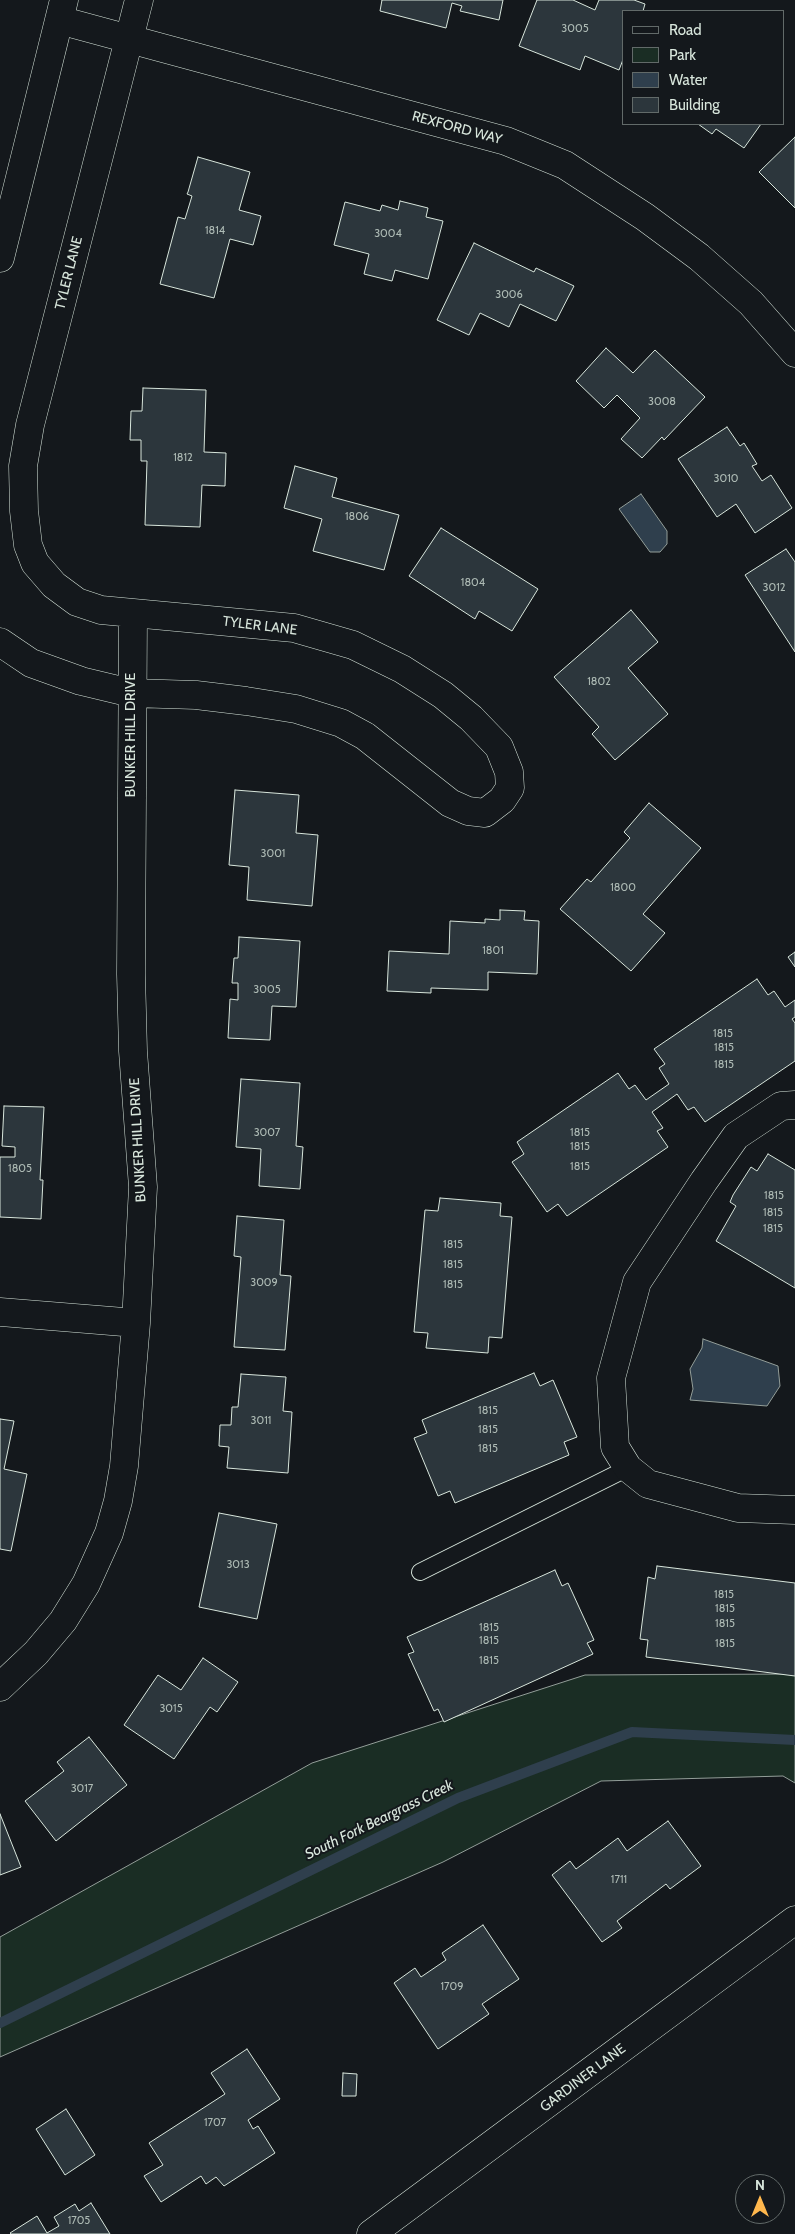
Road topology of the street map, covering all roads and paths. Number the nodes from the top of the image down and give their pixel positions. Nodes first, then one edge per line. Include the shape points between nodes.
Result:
1 (139, 0) edge
2 (61, 10) edge
3 (129, 40) junction
4 (0, 258) edge
5 (795, 353) edge
6 (133, 614) junction
7 (0, 642) edge
8 (131, 693) junction
9 (795, 1105) edge
10 (0, 1312) edge
11 (136, 1323) junction
12 (628, 1468) junction
13 (795, 1510) edge
14 (420, 1572) dead end
15 (0, 1687) edge
16 (795, 1920) edge
17 (371, 2234) edge

1 - 3 street, TYLER LANE
2 - 3 street, REXFORD WAY
2 - 4 street
3 - 5 street, REXFORD WAY via 506,141 565,165 699,257 751,303
3 - 6 street, TYLER LANE via 30,425 23,466 28,544 35,563 54,585 77,602 100,610
6 - 8 street, BUNKER HILL DRIVE
6 - 8 street, TYLER LANE via 294,628 353,645 402,669 472,718 499,747 509,772 510,788 502,800 485,812 468,811 450,803 365,736 341,723 296,709 246,701 196,695
7 - 8 street, TYLER LANE via 31,663 81,681
8 - 11 street, BUNKER HILL DRIVE via 132,1012 143,1186
9 - 12 street via 781,1106 736,1136 637,1282 611,1378 615,1447
10 - 11 street
11 - 15 street, BUNKER HILL DRIVE via 124,1466 109,1533 86,1584 63,1621 36,1653
12 - 13 street via 648,1484 738,1508
12 - 14 lane
16 - 17 street, GARDINER LANE

